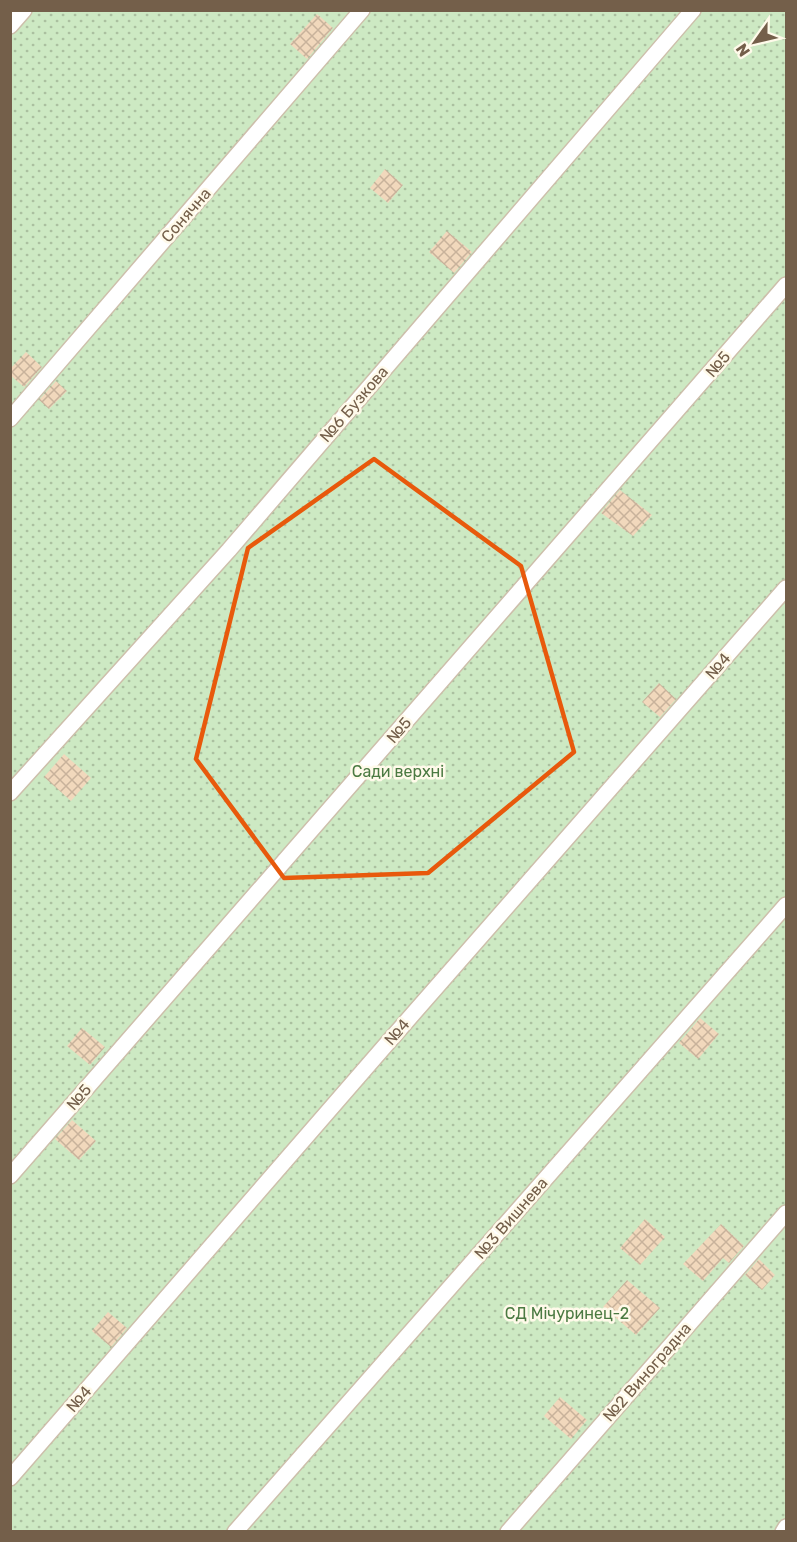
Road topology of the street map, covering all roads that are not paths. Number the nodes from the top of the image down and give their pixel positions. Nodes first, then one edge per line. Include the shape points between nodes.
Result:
1 (24, 10) edge
2 (362, 10) edge
3 (693, 10) edge
4 (10, 26) edge
5 (786, 285) edge
6 (10, 419) edge
7 (786, 588) edge
8 (10, 793) edge
9 (786, 905) edge
10 (10, 1176) edge
11 (786, 1213) edge
12 (10, 1478) edge
13 (786, 1527) edge
14 (235, 1532) edge
15 (508, 1532) edge
16 (783, 1532) edge

1 - 4 lane
2 - 6 lane, Сонячна
3 - 8 lane, №6 Бузкова via 229,550
5 - 10 lane, №5
7 - 12 lane, №4
9 - 14 lane, №3 Вишнева
11 - 15 lane, №2 Виноградна
13 - 16 lane

